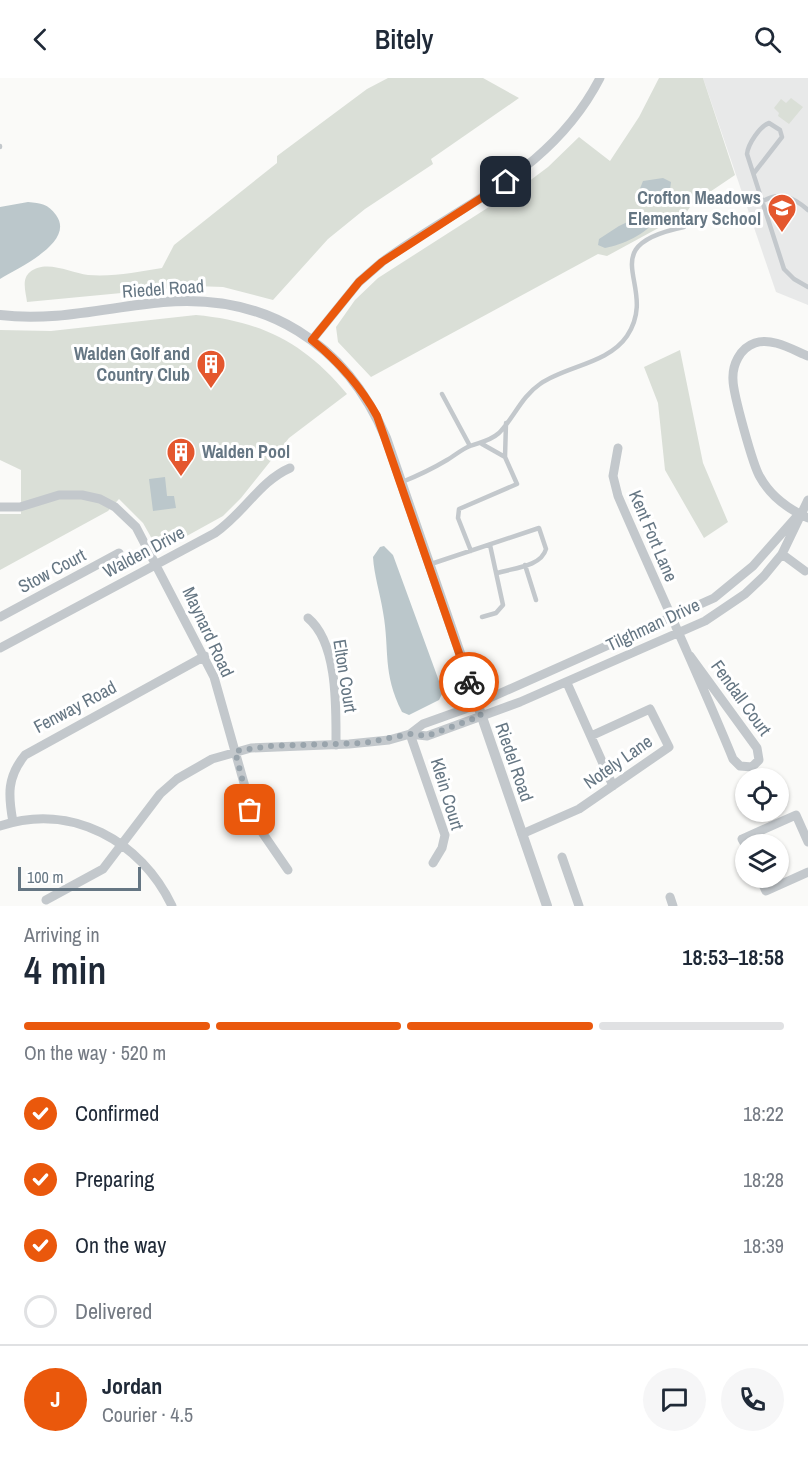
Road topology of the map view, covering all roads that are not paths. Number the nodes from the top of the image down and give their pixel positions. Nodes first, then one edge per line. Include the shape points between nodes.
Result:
1 (600, 78) edge
2 (754, 173) junction
3 (763, 201) junction
4 (808, 210) edge
5 (684, 227) dead end
6 (808, 287) edge
7 (0, 315) edge
8 (312, 340) junction
9 (808, 356) edge
10 (442, 394) dead end
11 (506, 423) junction
12 (482, 444) junction
13 (470, 446) junction
14 (618, 448) dead end
15 (505, 457) junction
16 (290, 468) dead end
17 (401, 483) junction
18 (808, 500) edge
19 (0, 507) edge
20 (804, 516) edge
21 (490, 545) junction
22 (471, 551) junction
23 (119, 553) dead end
24 (782, 554) junction
25 (156, 564) junction
26 (429, 565) junction
27 (525, 565) junction
28 (805, 571) dead end
29 (497, 573) junction
30 (536, 600) dead end
31 (0, 617) edge
32 (308, 618) dead end
33 (482, 618) dead end
34 (671, 619) junction
35 (678, 634) junction
36 (0, 648) edge
37 (205, 656) junction
38 (690, 656) junction
39 (567, 683) junction
40 (477, 703) junction
41 (481, 716) junction
42 (410, 734) junction
43 (591, 736) junction
44 (336, 745) junction
45 (235, 751) junction
46 (613, 786) junction
47 (13, 822) junction
48 (0, 826) edge
49 (522, 834) junction
50 (753, 834) edge
51 (808, 842) edge
52 (123, 844) junction
53 (562, 857) dead end
54 (433, 863) dead end
55 (288, 870) dead end
56 (808, 872) edge
57 (789, 881) edge
58 (46, 900) dead end
59 (172, 906) edge
60 (547, 906) edge
61 (579, 906) edge

1 - 8 street via 579,114 539,158 382,262 359,282
2 - 2 lane via 747,150 763,125 769,123 780,130 782,137
2 - 3 lane
3 - 4 lane via 776,195 788,197
3 - 6 lane via 784,269
5 - 11 lane via 665,231 636,248 631,266 637,305 631,328 619,345 538,385
7 - 8 street, Riedel Road via 34,318 163,302 221,302 264,313
8 - 17 street, Riedel Road via 339,362 367,399
9 - 20 street via 771,342 755,343 737,359 732,381 760,478 782,505
10 - 13 lane
11 - 12 lane
11 - 15 lane
12 - 13 lane
12 - 15 lane
13 - 17 lane
14 - 34 street, Kent Fort Lane via 614,485
15 - 22 lane via 517,484 462,507 457,513
16 - 25 street, Walden Drive via 269,479 229,523
17 - 26 street, Riedel Road
18 - 20 street, Tilghman Drive
19 - 25 street, Maynard Road via 20,507 59,495 100,499 127,516
20 - 24 street, Tilghman Drive
20 - 34 street, Tilghman Drive via 735,583
21 - 22 lane
21 - 27 lane via 538,528 545,553
21 - 29 lane
22 - 26 lane
23 - 31 street, Stow Court
24 - 28 street
24 - 35 street, Tilghman Drive via 745,594
25 - 36 street, Walden Drive
25 - 37 street, Maynard Road
26 - 40 street, Riedel Road
27 - 29 lane
27 - 30 lane
29 - 33 lane via 503,605 496,613
32 - 44 street, Elton Court via 318,626 326,642 335,700
34 - 35 street, Kent Fort Lane
34 - 40 street, Tilghman Drive
35 - 38 street, Fendall Court
35 - 39 street, Tilghman Drive
37 - 45 street, Maynard Road
37 - 47 street, Fenway Road via 25,755 9,786
38 - 38 street, Fendall Court via 733,759 740,766 752,767 759,760 757,748
39 - 41 street, Tilghman Drive
39 - 43 street
40 - 41 street, Riedel Road
40 - 42 street, Tilghman Drive via 423,724
41 - 42 street, Tilghman Drive via 427,736
41 - 49 street, Riedel Road
42 - 44 street
42 - 54 street, Klein Court via 445,835
43 - 46 street
43 - 46 street, Notely Lane via 650,709 669,747
44 - 45 street
45 - 52 street via 177,779 149,807
45 - 55 street, Maynard Road via 255,822
46 - 49 street, Notely Lane via 570,814
47 - 48 street
47 - 52 street via 71,823 89,827
49 - 60 street, Riedel Road
50 - 51 street via 796,815
52 - 58 street via 103,869
52 - 59 street via 161,882
53 - 61 street
56 - 57 street

